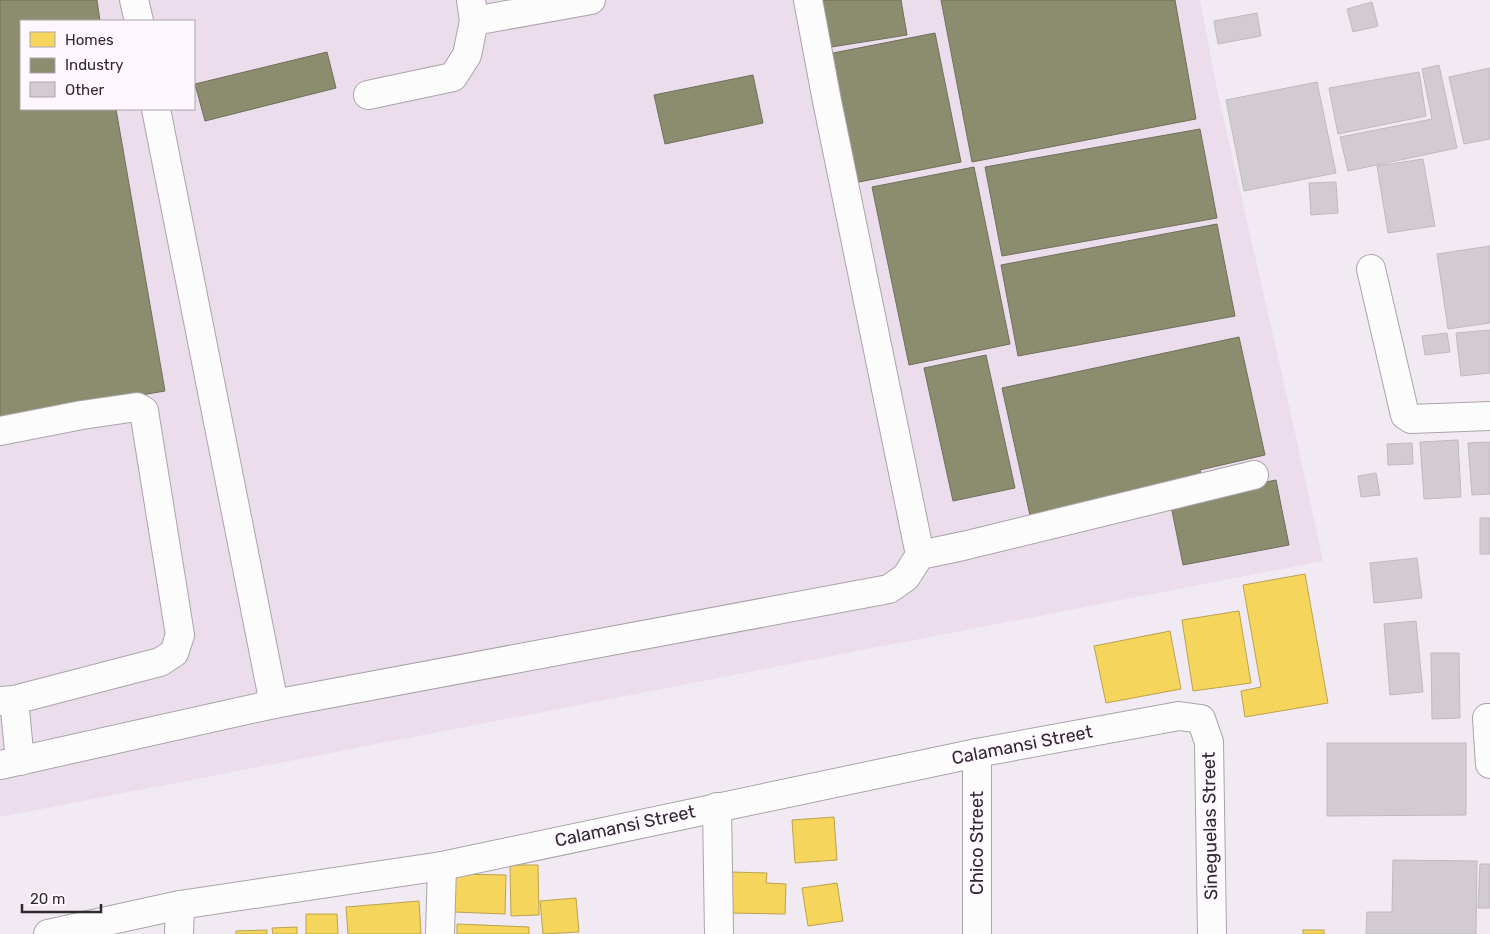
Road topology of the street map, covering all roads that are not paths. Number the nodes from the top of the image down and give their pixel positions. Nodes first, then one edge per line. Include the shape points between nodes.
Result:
1 (134, 0) edge
2 (591, 0) edge
3 (808, 0) edge
4 (472, 10) edge
5 (138, 20) edge
6 (368, 95) dead end
7 (156, 110) edge
8 (1370, 269) dead end
9 (1490, 416) edge
10 (0, 431) edge
11 (1254, 475) dead end
12 (920, 555) junction
13 (7, 700) edge
14 (274, 704) junction
15 (1490, 718) edge
16 (1201, 719) joint
17 (977, 753) junction
18 (10, 763) edge
19 (1490, 764) edge
20 (716, 807) junction
21 (442, 866) junction
22 (180, 905) junction
23 (48, 934) edge
24 (179, 934) edge
25 (440, 934) edge
26 (719, 934) edge
27 (977, 934) edge
28 (1212, 934) edge

1 - 5 street
2 - 4 street
3 - 12 street
4 - 6 street via 467,55 453,77
7 - 14 street
8 - 9 street via 1404,415 1411,419
10 - 13 street via 137,407 144,411 180,635 174,653 160,662
11 - 12 street
12 - 14 street via 906,577 889,589
13 - 18 street
14 - 18 street
15 - 19 street via 1487,718
16 - 17 street, Calamansi Street via 1179,716
16 - 28 street, Sineguelas Street via 1209,742
17 - 20 street, Calamansi Street
17 - 27 street, Chico Street
20 - 21 street, Calamansi Street
20 - 26 street
21 - 22 street, Calamansi Street
21 - 25 street
22 - 23 street, Calamansi Street
22 - 24 street

